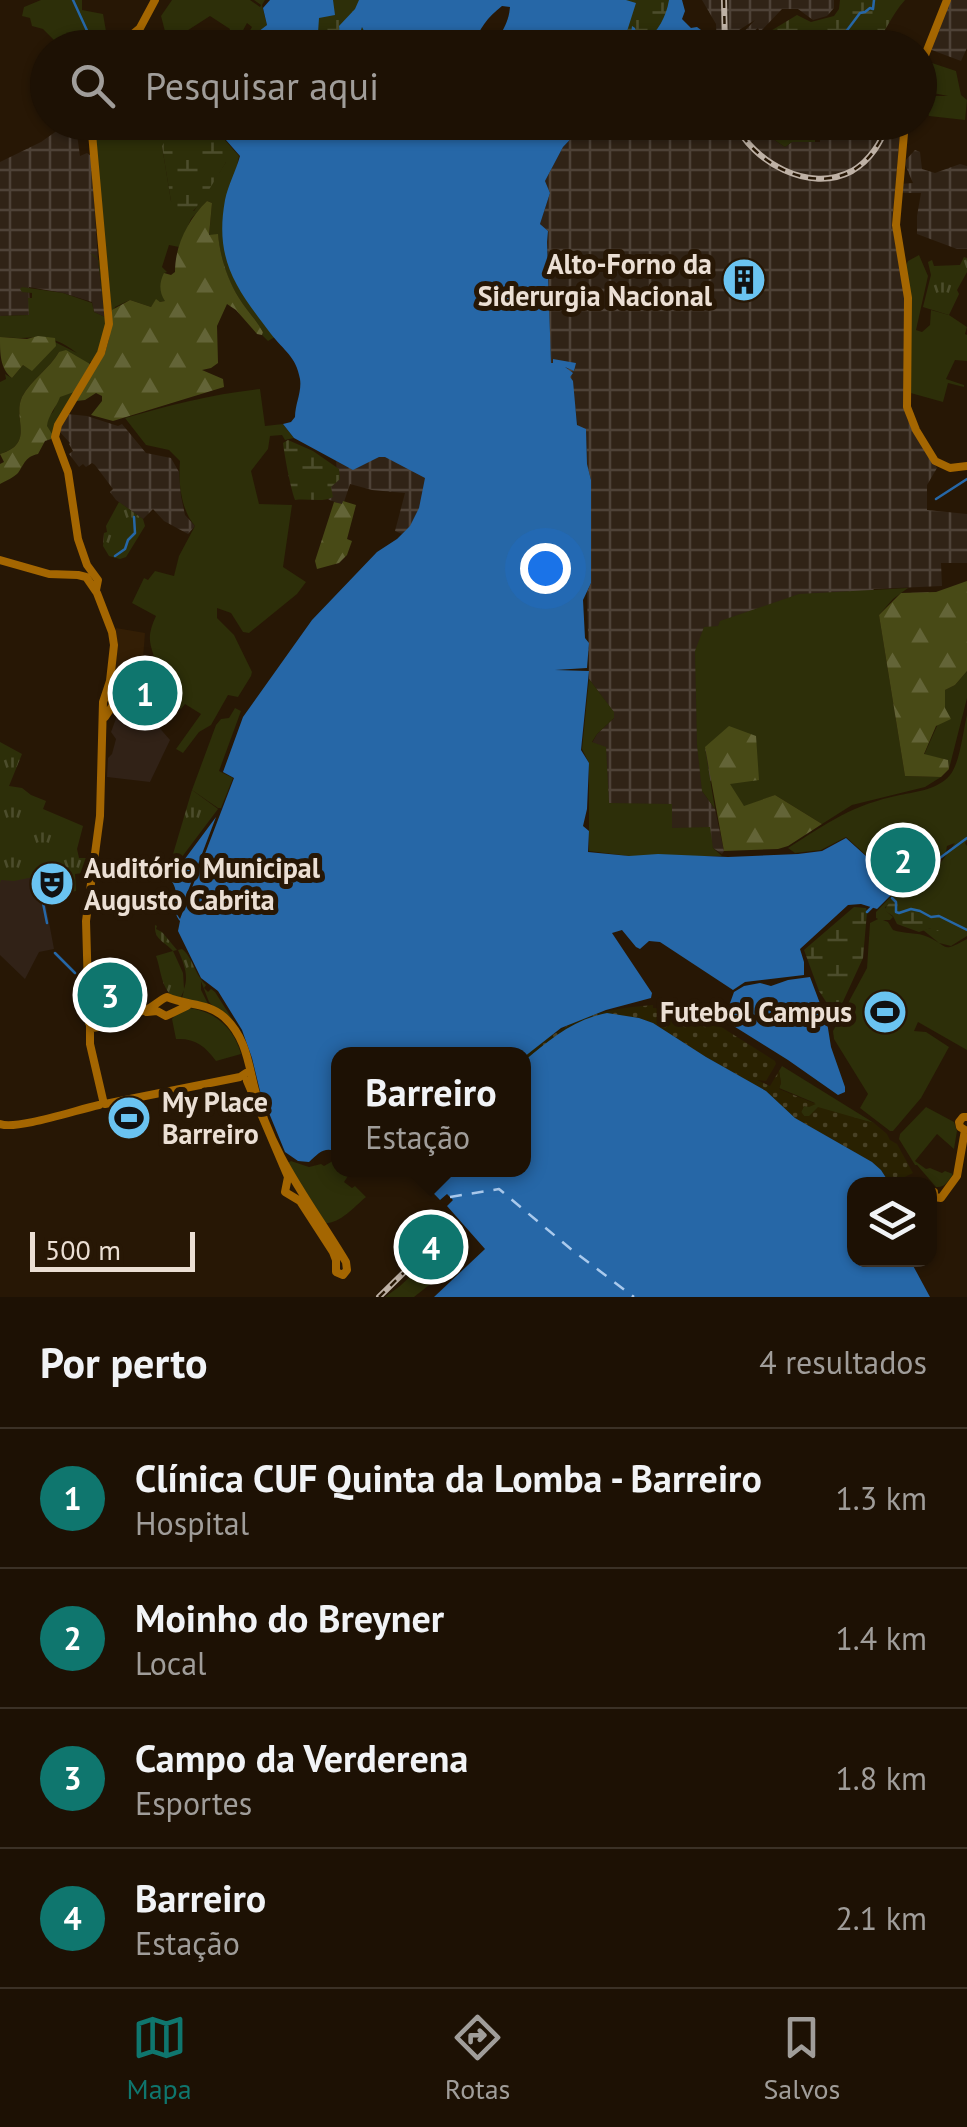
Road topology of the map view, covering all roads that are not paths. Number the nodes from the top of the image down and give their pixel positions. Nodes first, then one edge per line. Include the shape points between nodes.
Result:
1 (156, 0) edge
2 (947, 0) edge
3 (138, 30) edge
4 (935, 30) edge
5 (93, 140) edge
6 (903, 140) edge
7 (967, 466) edge
8 (0, 560) edge
9 (89, 576) junction
10 (173, 1000) junction
11 (158, 1007) junction
12 (175, 1011) junction
13 (95, 1024) junction
14 (248, 1077) junction
15 (102, 1102) junction
16 (966, 1115) edge
17 (8, 1123) edge
18 (964, 1129) edge
19 (286, 1186) junction
20 (298, 1187) junction
21 (942, 1192) dead end

1 - 3 main road
2 - 4 main road
5 - 9 main road via 109,324 101,353 55,437
6 - 7 main road via 896,225 908,290 907,407 934,460 950,468
8 - 9 main road via 49,574
9 - 13 main road via 113,638 87,907
10 - 11 main road via 164,997
10 - 12 main road
10 - 14 main road via 225,1018 244,1045
11 - 12 main road via 166,1016
11 - 13 main road
12 - 14 main road via 192,1005 220,1016 237,1037
13 - 15 main road via 90,1044
14 - 15 main road
14 - 19 main road
14 - 20 main road
15 - 17 main road
16 - 18 main road via 959,1122
18 - 21 main road via 954,1175
19 - 20 main road
19 - 20 main road via 334,1254 336,1272 345,1274 346,1262

